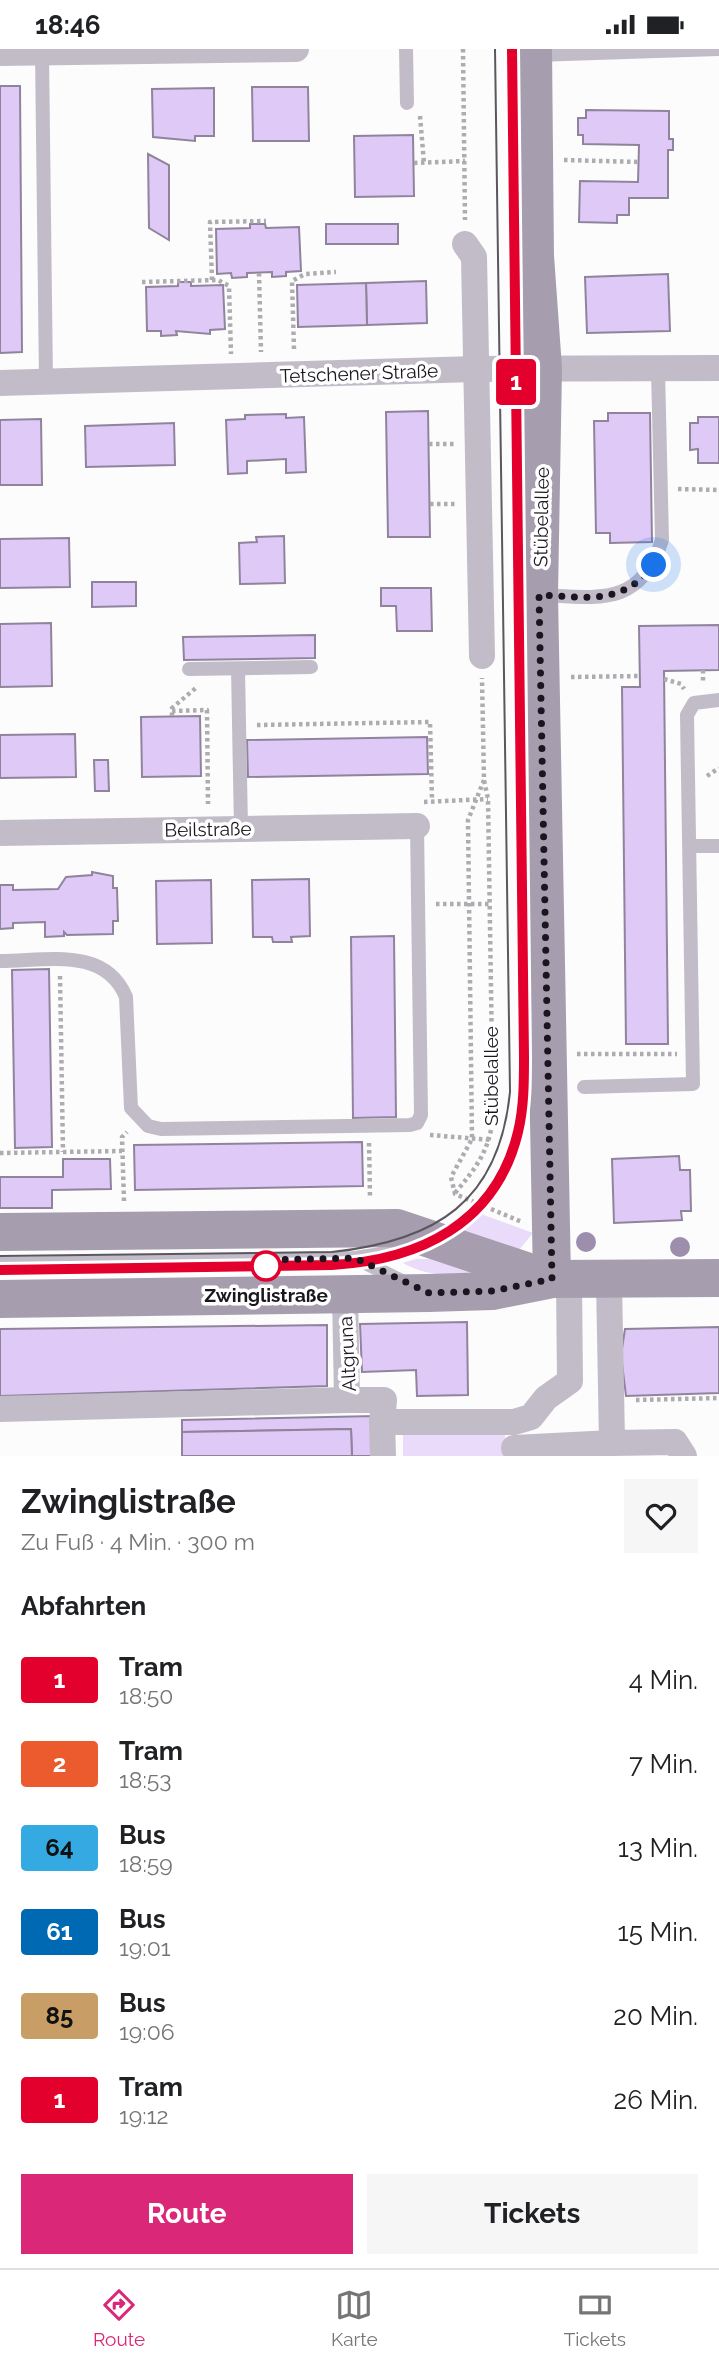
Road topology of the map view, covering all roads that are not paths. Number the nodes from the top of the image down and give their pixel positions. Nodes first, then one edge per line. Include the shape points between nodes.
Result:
1 (296, 49) edge
2 (406, 49) edge
3 (719, 49) edge
4 (210, 50) edge
5 (533, 52) edge
6 (0, 53) edge
7 (42, 53) junction
8 (407, 103) road end
9 (465, 244) road end
10 (543, 368) junction
11 (719, 368) edge
12 (476, 369) junction
13 (658, 370) junction
14 (46, 381) junction
15 (0, 383) edge
16 (539, 595) junction
17 (482, 656) road end
18 (311, 667) dead end
19 (193, 669) road end
20 (238, 669) junction
21 (719, 699) edge
22 (417, 826) joint
23 (241, 829) junction
24 (0, 833) edge
25 (690, 846) junction
26 (719, 846) edge
27 (0, 961) edge
28 (584, 1087) dead end
29 (0, 1232) edge
30 (428, 1237) junction
31 (0, 1263) edge
32 (350, 1276) junction
33 (719, 1278) edge
34 (560, 1280) junction
35 (609, 1280) junction
36 (0, 1299) edge
37 (610, 1364) junction
38 (570, 1381) junction
39 (347, 1400) junction
40 (0, 1409) edge
41 (382, 1422) junction
42 (514, 1442) edge
43 (612, 1443) junction
44 (383, 1456) edge
45 (684, 1456) edge

1 - 4 street
2 - 8 lane
3 - 5 lane
4 - 7 street
5 - 10 street, Stübelallee via 535,256
6 - 7 street
7 - 14 lane
9 - 12 street via 474,257
10 - 12 street, Tetschener Straße
10 - 13 street, Tetschener Straße
10 - 16 street, Stübelallee
11 - 13 street, Tetschener Straße
12 - 14 street, Tetschener Straße
12 - 17 street
13 - 16 lane via 662,540 654,565 618,596
14 - 15 street, Tetschener Straße
16 - 34 street, Stübelallee via 548,1054
18 - 20 lane
19 - 20 lane
20 - 23 lane
21 - 25 lane via 694,703 687,715
22 - 23 street, Beilstraße
22 - 27 lane via 421,1115 417,1123 148,1126 131,1108 127,997 120,981 91,961
23 - 24 street, Beilstraße
25 - 26 lane
25 - 28 lane via 693,1084
29 - 30 street via 370,1226
30 - 32 lane via 388,1253
30 - 34 street
31 - 32 lane
32 - 34 street via 429,1293 492,1291
32 - 36 street
32 - 39 street, Altgruna
33 - 35 street
34 - 35 street
34 - 38 street
35 - 37 street
37 - 38 street
37 - 43 street
38 - 42 street via 546,1398
39 - 40 street
39 - 41 street, Altgruna via 384,1399
41 - 42 street
41 - 44 street, Altgruna
42 - 43 street
43 - 45 street via 675,1442

